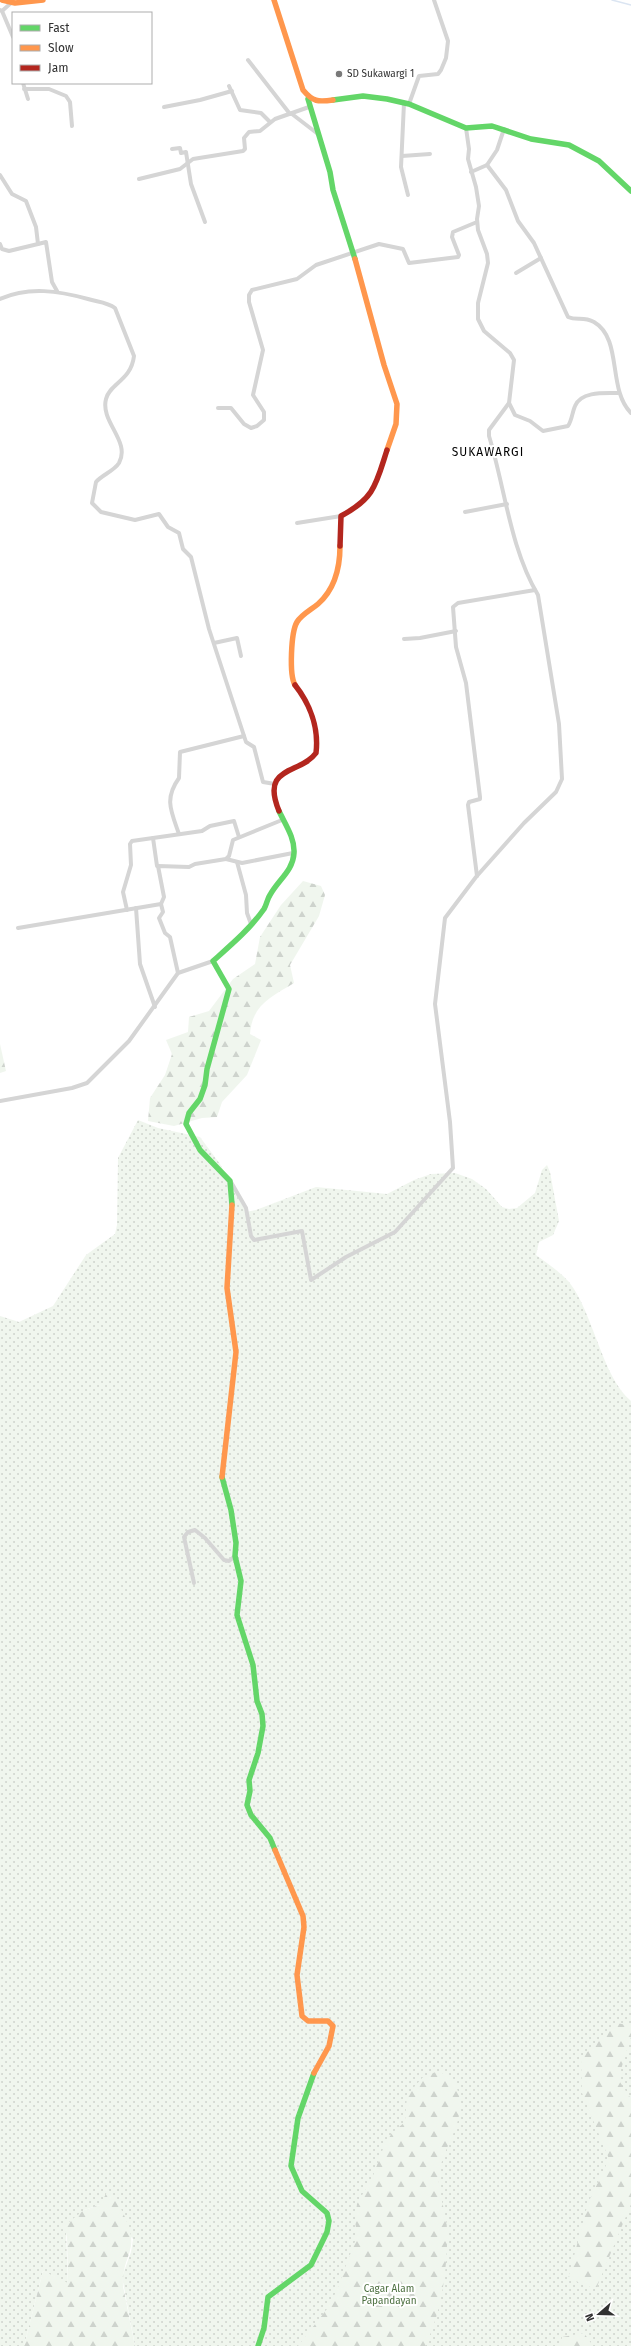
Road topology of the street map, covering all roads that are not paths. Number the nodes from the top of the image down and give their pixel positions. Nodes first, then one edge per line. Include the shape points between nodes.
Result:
1 (2, 0) edge
2 (43, 0) edge
3 (274, 0) edge
4 (434, 0) edge
5 (35, 1) edge
6 (11, 3) junction
7 (1, 11) edge
8 (12, 35) edge
9 (248, 60) dead end
10 (23, 84) edge
11 (229, 86) dead end
12 (24, 89) junction
13 (232, 91) junction
14 (28, 99) dead end
15 (308, 99) junction
16 (407, 104) junction
17 (164, 107) dead end
18 (309, 107) junction
19 (291, 114) junction
20 (270, 122) junction
21 (72, 126) dead end
22 (466, 128) junction
23 (504, 129) junction
24 (318, 134) junction
25 (172, 149) dead end
26 (430, 154) dead end
27 (402, 156) junction
28 (189, 161) junction
29 (487, 165) junction
30 (470, 172) junction
31 (0, 174) edge
32 (139, 179) dead end
33 (631, 191) edge
34 (408, 195) dead end
35 (204, 222) dead end
36 (477, 222) junction
37 (0, 244) edge
38 (38, 244) junction
39 (353, 253) junction
40 (541, 258) junction
41 (516, 273) dead end
42 (57, 291) junction
43 (0, 300) edge
44 (618, 393) junction
45 (509, 404) junction
46 (218, 408) dead end
47 (631, 413) edge
48 (507, 504) junction
49 (465, 512) dead end
50 (341, 516) junction
51 (297, 523) dead end
52 (535, 590) junction
53 (456, 631) junction
54 (404, 638) dead end
55 (214, 643) junction
56 (241, 656) dead end
57 (244, 736) junction
58 (275, 784) junction
59 (282, 820) junction
60 (179, 834) junction
61 (239, 837) junction
62 (153, 838) junction
63 (293, 853) junction
64 (226, 859) junction
65 (237, 862) junction
66 (157, 866) junction
67 (477, 876) junction
68 (161, 904) junction
69 (136, 908) junction
70 (127, 910) junction
71 (251, 924) junction
72 (18, 928) dead end
73 (213, 961) junction
74 (178, 973) junction
75 (155, 1007) junction
76 (0, 1101) edge
77 (230, 1180) junction
78 (235, 1556) junction
79 (194, 1584) dead end
80 (258, 2346) edge

1 - 6 street
2 - 5 street
3 - 15 street
4 - 16 street via 446,35 446,58 438,74 419,76
5 - 6 street
6 - 7 street
7 - 8 street
9 - 19 street
10 - 12 street
11 - 13 street
12 - 14 street
12 - 21 street via 49,89 66,96 70,102
13 - 17 street
13 - 20 street via 239,110 261,112
15 - 16 street via 320,102 375,97
15 - 18 street
16 - 22 street
16 - 27 street
18 - 19 street
18 - 24 street
19 - 20 street
19 - 24 street
20 - 28 street via 260,131 247,133 243,151
22 - 23 street via 492,126
22 - 30 street
23 - 29 street via 497,150
23 - 33 street via 531,139 557,142 578,149 599,161
24 - 39 street
25 - 28 street via 180,148 181,153 186,152
26 - 27 street
27 - 34 street via 402,172
28 - 32 street via 180,169
28 - 35 street via 191,184
29 - 30 street
29 - 40 street via 506,190 518,220 530,235
30 - 36 street via 479,206
31 - 38 street via 12,194 26,201 36,228
36 - 39 street via 452,232 460,256 450,259 409,263 403,249 383,243
36 - 45 street via 488,263 478,303 478,319 489,336 513,356
37 - 38 street via 2,249 9,251
38 - 42 street via 46,242 52,282
39 - 46 street via 316,265 297,279 250,292 250,307 262,350 253,395 264,412 264,420 251,428 244,424 231,408
39 - 50 street via 397,404 396,424 374,490 358,507
40 - 41 street
40 - 44 street via 568,317 590,320 606,334 614,363
42 - 43 street via 40,290
42 - 55 street via 104,302 115,308 134,356 126,377 109,392 106,400 108,422 117,435 122,450 119,463 96,482 92,503 101,512 135,520 159,514 168,527 179,533 183,549 192,557
44 - 45 street via 582,398 576,404 568,426 546,431 514,415
44 - 47 street
45 - 48 street via 489,430
48 - 49 street
48 - 52 street via 520,554
50 - 51 street
50 - 58 street via 340,565 334,580 322,600 300,618 295,626 293,680 306,700 317,745 316,754 310,760 281,773
52 - 53 street via 456,604 453,609
52 - 67 street via 559,724 562,779 556,792 524,823
53 - 54 street via 420,638
53 - 67 street via 456,647 466,683 480,797 468,805
55 - 56 street via 237,638
55 - 57 street
57 - 58 street via 246,742 254,747 263,782
57 - 60 street via 180,752 179,778 174,784 169,804
58 - 59 street via 275,802
59 - 61 street
59 - 63 street via 288,830
60 - 61 street via 234,821
60 - 62 street
61 - 64 street via 232,841
62 - 66 street
62 - 70 street via 132,841 130,844 131,865 123,892
63 - 65 street
63 - 71 street via 285,878 270,893 266,908
64 - 65 street
64 - 66 street via 189,867
65 - 71 street
66 - 68 street via 164,897
67 - 77 street via 445,918 436,1004 450,1122 453,1156 451,1170 395,1232 346,1257 311,1280 302,1231 254,1240 246,1208
68 - 69 street
68 - 74 street via 163,912 159,918 165,933 170,937
69 - 70 street
69 - 75 street via 140,964
70 - 72 street
71 - 73 street
73 - 74 street
73 - 77 street via 229,989 205,1085 200,1099 189,1113 186,1124 200,1150
74 - 75 street
75 - 76 street via 124,1047 87,1083
77 - 78 street via 232,1203 227,1288 236,1352 221,1475 231,1510 236,1543
78 - 79 street via 229,1561 224,1560 195,1530 188,1532 184,1537
78 - 80 street via 240,1581 237,1615 250,1654 257,1701 263,1718 258,1753 249,1780 247,1805 251,1815 270,1838 303,1916 304,1926 297,1975 302,2016 308,2021 328,2020 333,2026 329,2046 313,2076 298,2118 291,2166 302,2191 327,2214 327,2232 311,2265 268,2297 264,2328

